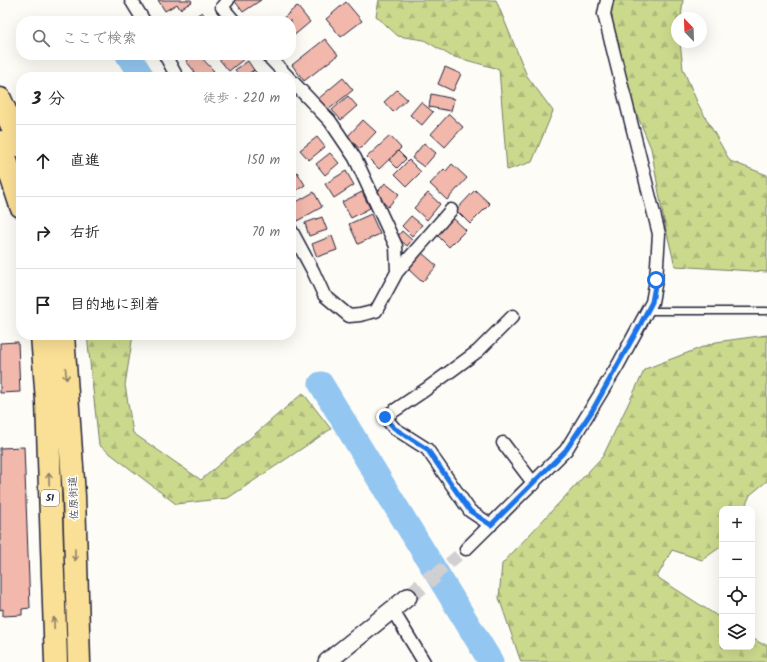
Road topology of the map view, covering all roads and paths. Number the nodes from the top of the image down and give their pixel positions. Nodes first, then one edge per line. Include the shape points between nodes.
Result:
1 (131, 0) edge
2 (228, 0) edge
3 (606, 0) edge
4 (141, 16) edge
5 (230, 16) edge
6 (168, 60) edge
7 (273, 60) edge
8 (174, 72) edge
9 (283, 72) edge
10 (296, 85) edge
11 (0, 99) edge
12 (16, 135) edge
13 (0, 142) edge
14 (16, 191) edge
15 (451, 210) dead end
16 (296, 239) edge
17 (397, 272) junction
18 (647, 311) junction
19 (767, 311) edge
20 (513, 316) dead end
21 (42, 340) edge
22 (63, 340) edge
23 (503, 443) dead end
24 (534, 484) junction
25 (491, 525) junction
26 (466, 549) tunnel mouth
27 (408, 597) tunnel mouth
28 (393, 610) junction
29 (56, 662) edge
30 (79, 662) edge
31 (327, 662) edge
32 (424, 662) edge

1 - 4 street
2 - 5 street via 222,7
3 - 18 street via 604,14 660,234 656,280 652,302
6 - 8 street
7 - 9 street
10 - 17 street via 330,121 355,158 396,246
11 - 12 highway
13 - 14 highway
15 - 17 street
16 - 17 street via 324,295 349,316 376,310
18 - 19 lane
18 - 24 street via 615,372 566,450
20 - 25 street via 478,351 385,417 394,428 427,449 470,511
29 -> 21 highway, 51 via 47,401
22 -> 30 highway, 佐原街道 / 51 via 74,496
23 - 24 street
24 - 25 street
25 - 26 street
27 - 28 street
28 - 31 street
28 - 32 street

